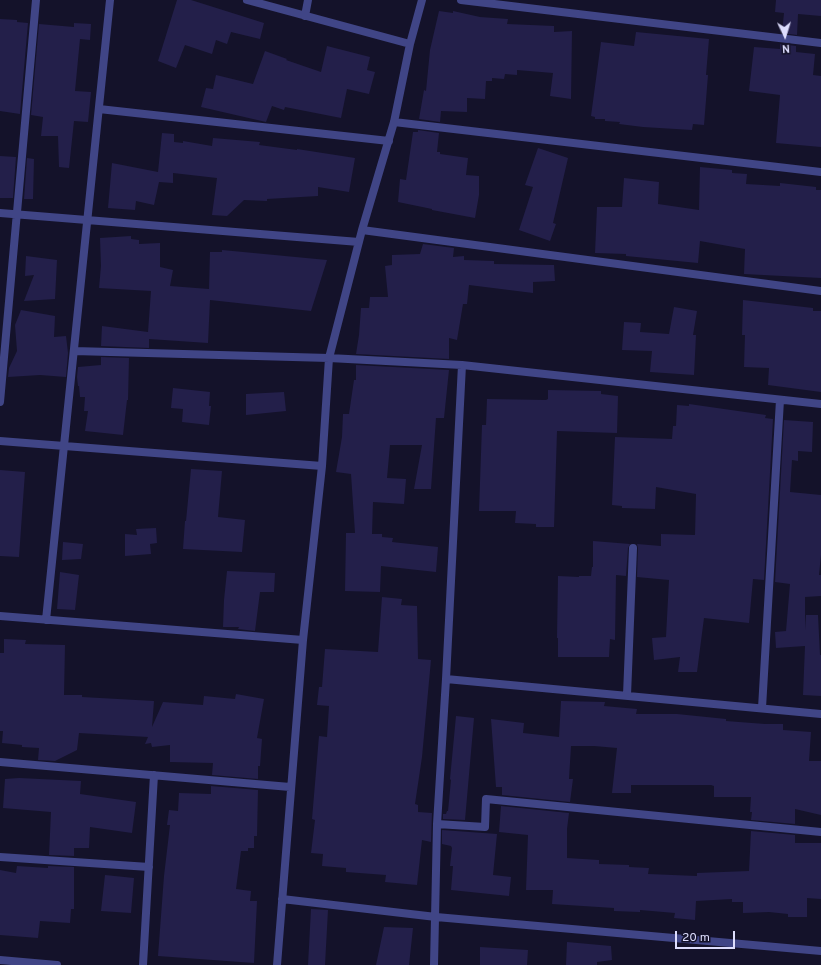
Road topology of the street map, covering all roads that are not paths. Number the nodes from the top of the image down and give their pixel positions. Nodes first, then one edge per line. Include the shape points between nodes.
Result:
1 (36, 0) edge
2 (110, 0) edge
3 (247, 0) edge
4 (308, 0) edge
5 (422, 0) edge
6 (461, 0) edge
7 (305, 16) junction
8 (821, 43) edge
9 (410, 44) junction
10 (99, 109) junction
11 (394, 122) junction
12 (389, 141) junction
13 (821, 172) edge
14 (0, 213) edge
15 (17, 214) junction
16 (87, 220) junction
17 (362, 230) junction
18 (359, 242) junction
19 (821, 291) edge
20 (74, 352) junction
21 (329, 358) junction
22 (462, 365) junction
23 (780, 400) junction
24 (0, 402) edge
25 (821, 404) edge
26 (0, 441) edge
27 (64, 446) junction
28 (322, 466) junction
29 (633, 548) dead end
30 (0, 616) edge
31 (46, 620) junction
32 (303, 640) junction
33 (446, 679) junction
34 (627, 695) junction
35 (762, 708) junction
36 (821, 714) edge
37 (0, 762) edge
38 (154, 775) junction
39 (290, 787) junction
40 (437, 824) junction
41 (821, 832) edge
42 (0, 857) edge
43 (149, 867) junction
44 (282, 898) junction
45 (436, 917) junction
46 (821, 951) edge
47 (0, 960) edge
48 (57, 965) edge
49 (143, 965) edge
50 (277, 965) edge
51 (434, 965) edge

1 - 15 street
2 - 10 street
3 - 7 street
4 - 7 street
5 - 9 street
6 - 8 street
7 - 9 street
9 - 11 street
10 - 12 street
10 - 16 street
11 - 12 street
11 - 13 street
12 - 17 street
14 - 15 street
15 - 16 street
15 - 24 street
16 - 18 street
16 - 20 street
17 - 18 street
17 - 19 street
18 - 21 street
20 - 21 street
20 - 27 street
21 - 22 street
21 - 28 street
22 - 23 street
22 - 33 street
23 - 25 street
23 - 35 street
26 - 27 street
27 - 28 street
27 - 31 street
28 - 32 street
29 - 34 street
30 - 31 street
31 - 32 street
32 - 39 street
33 - 34 street
33 - 40 street
34 - 35 street
35 - 36 street
37 - 38 street
38 - 39 street
38 - 43 street
39 - 44 street
40 - 41 street via 485,826 486,799
40 - 45 street
42 - 43 street
43 - 49 street
44 - 45 street
44 - 50 street
45 - 46 street
45 - 51 street
47 - 48 street

